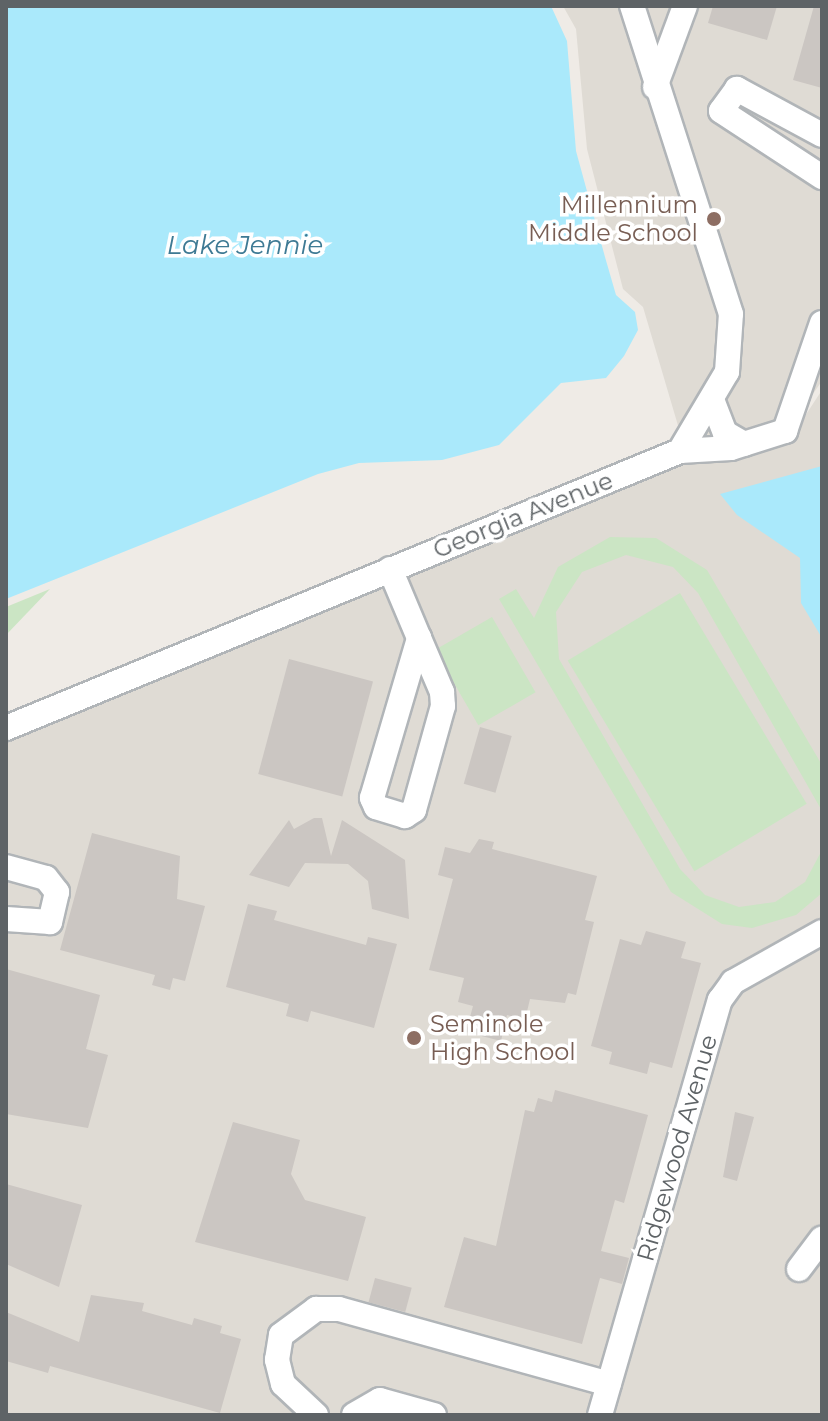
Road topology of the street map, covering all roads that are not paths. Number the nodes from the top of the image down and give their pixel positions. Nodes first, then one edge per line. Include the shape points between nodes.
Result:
1 (632, 6) edge
2 (685, 6) edge
3 (655, 87) junction
4 (822, 135) edge
5 (822, 177) edge
6 (822, 323) edge
7 (713, 402) junction
8 (744, 444) junction
9 (680, 451) junction
10 (390, 569) junction
11 (419, 638) junction
12 (6, 728) edge
13 (6, 867) edge
14 (6, 919) edge
15 (822, 932) edge
16 (822, 1239) edge
17 (799, 1269) dead end
18 (609, 1384) junction
19 (316, 1415) edge
20 (354, 1415) edge
21 (434, 1415) edge
22 (600, 1415) edge

1 - 3 street
2 - 3 street
3 - 7 street via 731,314 727,372
4 - 5 street via 737,89 721,111
6 - 8 street, Georgia Avenue via 785,431
7 - 8 street via 725,433
7 - 9 street
8 - 9 street, Georgia Avenue
9 - 10 street, Georgia Avenue
10 - 11 street
10 - 12 street, Georgia Avenue
11 - 11 street via 443,706 414,810 405,816 376,807 372,798
13 - 14 street via 46,878 57,892 50,922
15 - 18 street, Ridgewood Avenue via 733,982 720,1000
16 - 17 street
18 - 19 street via 339,1309 316,1309 281,1335 277,1360 283,1384
18 - 22 street, Ridgewood Avenue
20 - 21 street via 380,1400

